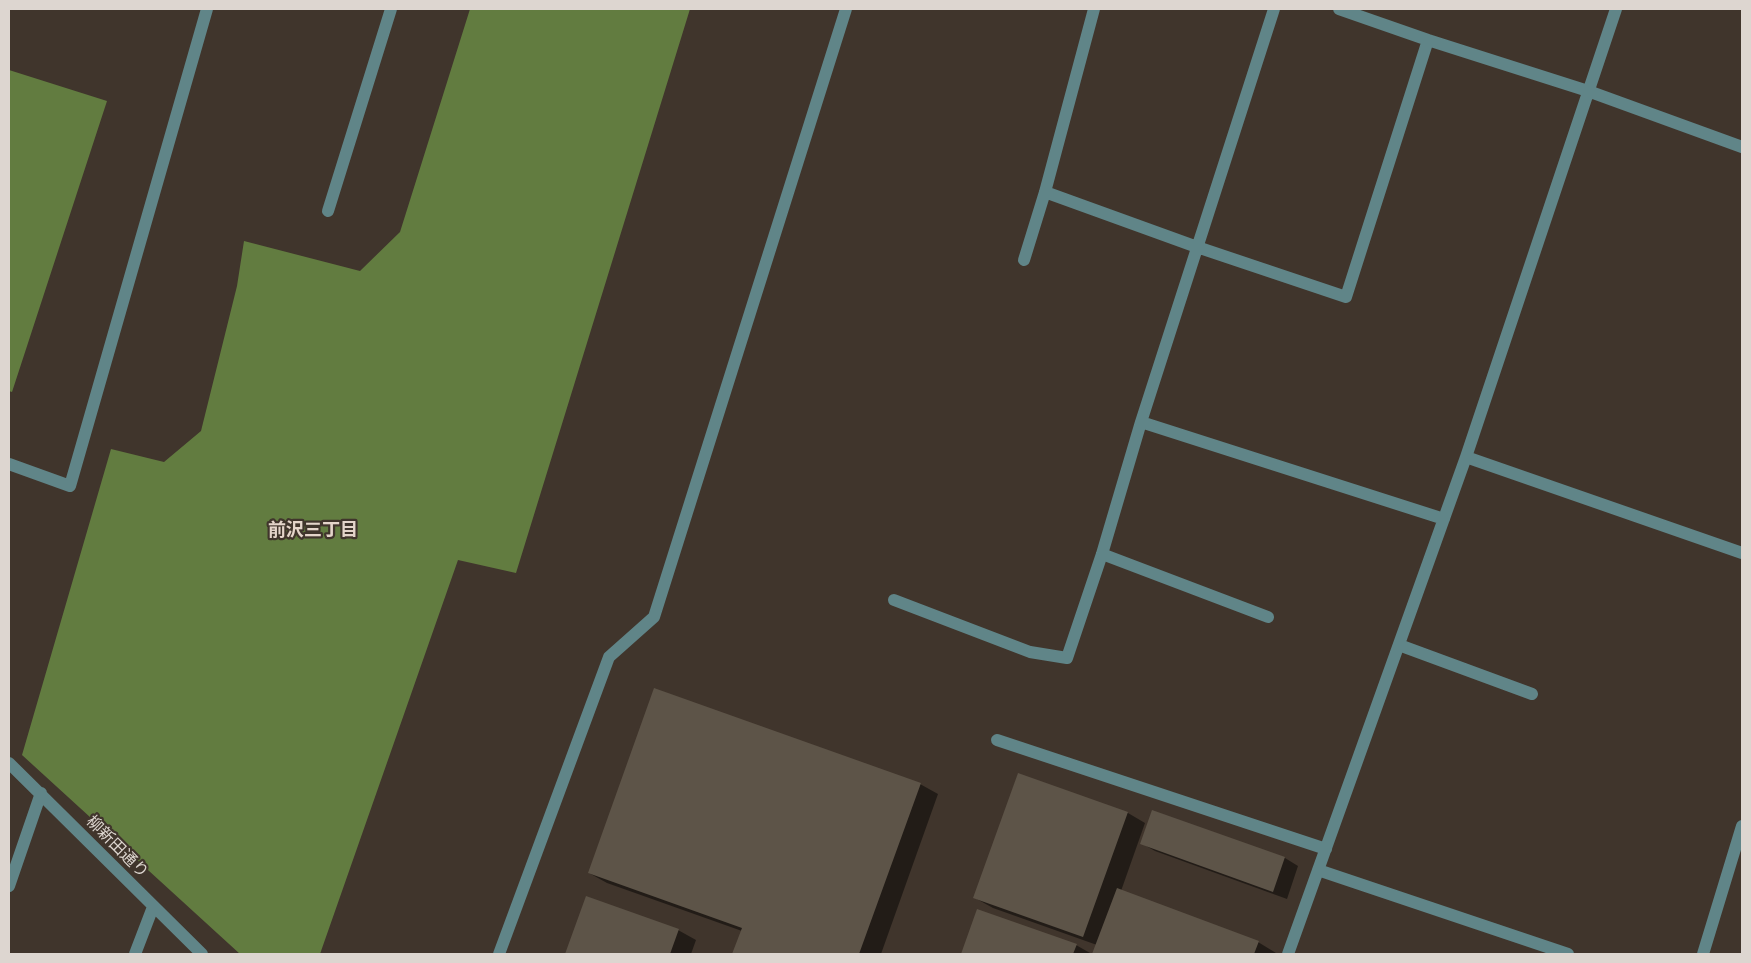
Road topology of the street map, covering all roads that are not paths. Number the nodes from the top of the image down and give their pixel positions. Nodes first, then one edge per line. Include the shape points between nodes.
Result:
1 (207, 9) edge
2 (392, 9) edge
3 (846, 9) edge
4 (1094, 9) edge
5 (1274, 9) edge
6 (1339, 9) edge
7 (1616, 9) edge
8 (1428, 40) junction
9 (1588, 91) junction
10 (1742, 147) edge
11 (1044, 192) junction
12 (328, 211) dead end
13 (1197, 247) junction
14 (1024, 260) dead end
15 (1142, 422) junction
16 (1466, 457) junction
17 (9, 464) edge
18 (1444, 519) junction
19 (1742, 553) edge
20 (1102, 554) junction
21 (894, 600) dead end
22 (1268, 617) dead end
23 (1399, 645) junction
24 (1532, 694) dead end
25 (997, 740) dead end
26 (9, 762) edge
27 (41, 793) junction
28 (1742, 826) edge
29 (1326, 849) junction
30 (1318, 870) junction
31 (9, 886) edge
32 (153, 907) junction
33 (135, 954) edge
34 (202, 954) edge
35 (500, 954) edge
36 (1288, 954) edge
37 (1568, 954) edge
38 (1703, 954) edge

1 - 17 street via 70,486
2 - 12 street
3 - 35 street via 654,617 609,657
4 - 11 street
5 - 13 street
6 - 8 street
7 - 9 street
8 - 9 street
8 - 13 street via 1346,297
9 - 10 street
9 - 16 street
11 - 13 street
11 - 14 street
13 - 15 street
15 - 18 street
15 - 20 street
16 - 18 street
16 - 19 street
18 - 23 street
20 - 21 street via 1066,658 1030,652
20 - 22 street
23 - 24 street
23 - 29 street
25 - 29 street
26 - 27 street, 柳新田通り
27 - 31 street
27 - 32 street, 柳新田通り
28 - 38 street
29 - 30 street
30 - 36 street
30 - 37 street
32 - 33 street
32 - 34 street, 柳新田通り

